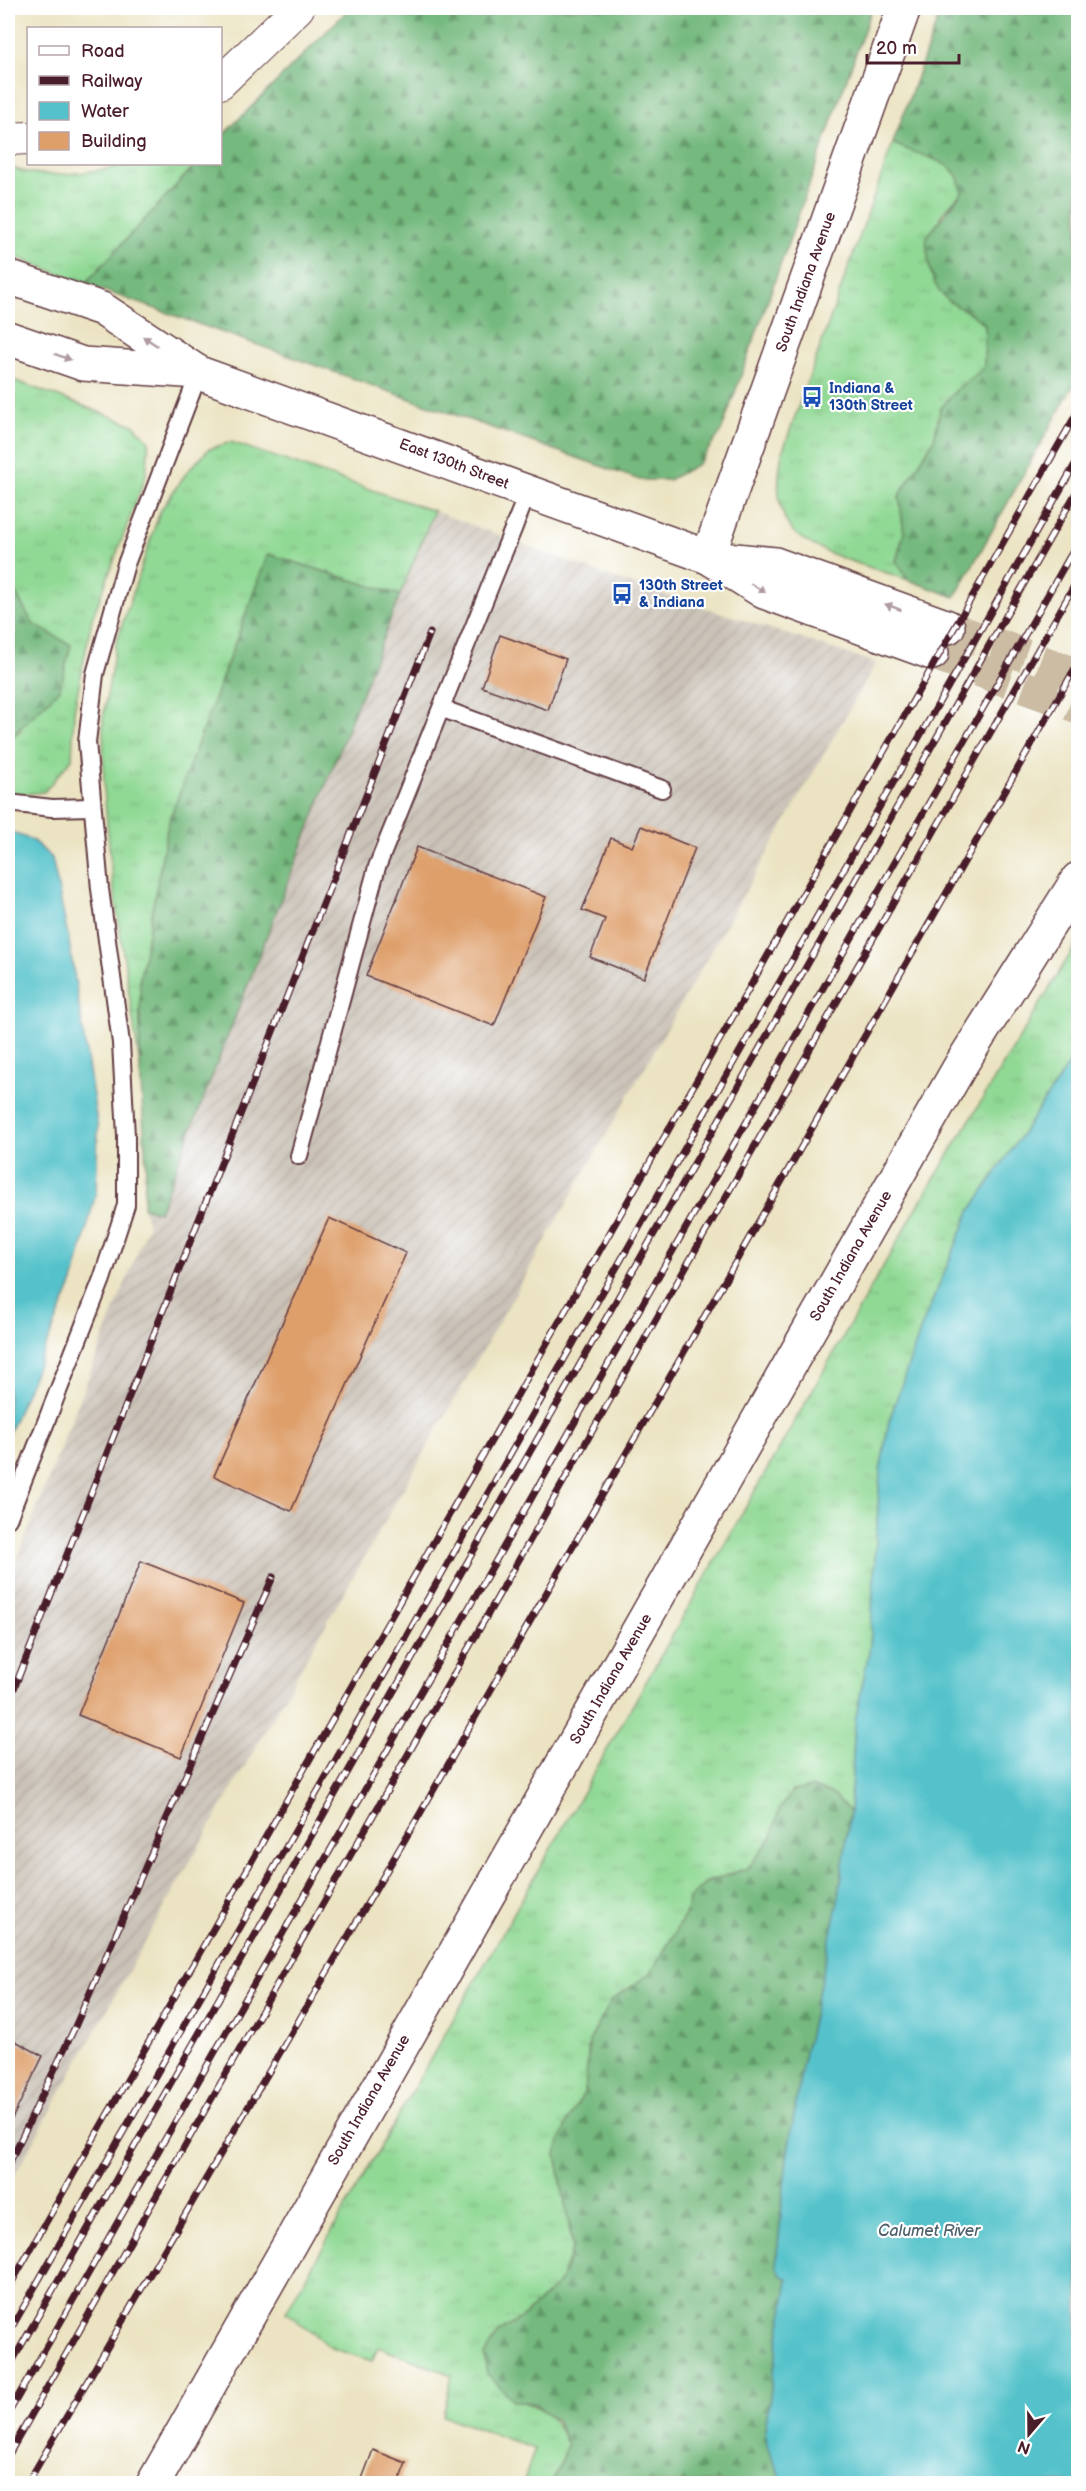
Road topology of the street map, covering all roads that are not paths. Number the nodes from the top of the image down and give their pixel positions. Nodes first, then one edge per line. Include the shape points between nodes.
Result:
1 (298, 8) edge
2 (904, 8) edge
3 (222, 81) edge
4 (27, 138) edge
5 (8, 139) edge
6 (8, 277) edge
7 (8, 338) edge
8 (199, 373) junction
9 (528, 492) junction
10 (708, 557) junction
11 (940, 640) tunnel mouth
12 (443, 709) junction
13 (662, 789) dead end
14 (8, 803) edge
15 (92, 807) junction
16 (1078, 879) edge
17 (299, 1156) dead end
18 (8, 1519) edge
19 (153, 2484) edge

1 - 3 street
2 - 10 main road, South Indiana Avenue
4 - 5 street
8 -> 6 main road, East 130th Street via 102,309
7 -> 8 main road, East 130th Street via 83,364
8 - 9 main road, East 130th Street
8 - 15 lane via 126,564 96,674 87,742
9 - 10 main road, East 130th Street
9 - 12 lane
10 - 11 main road, East 130th Street via 775,564
12 - 13 lane
12 - 17 lane via 377,867
14 - 15 lane
15 - 18 lane via 121,1043 126,1205 102,1279
16 - 19 main road, South Indiana Avenue via 962,1063 876,1210

